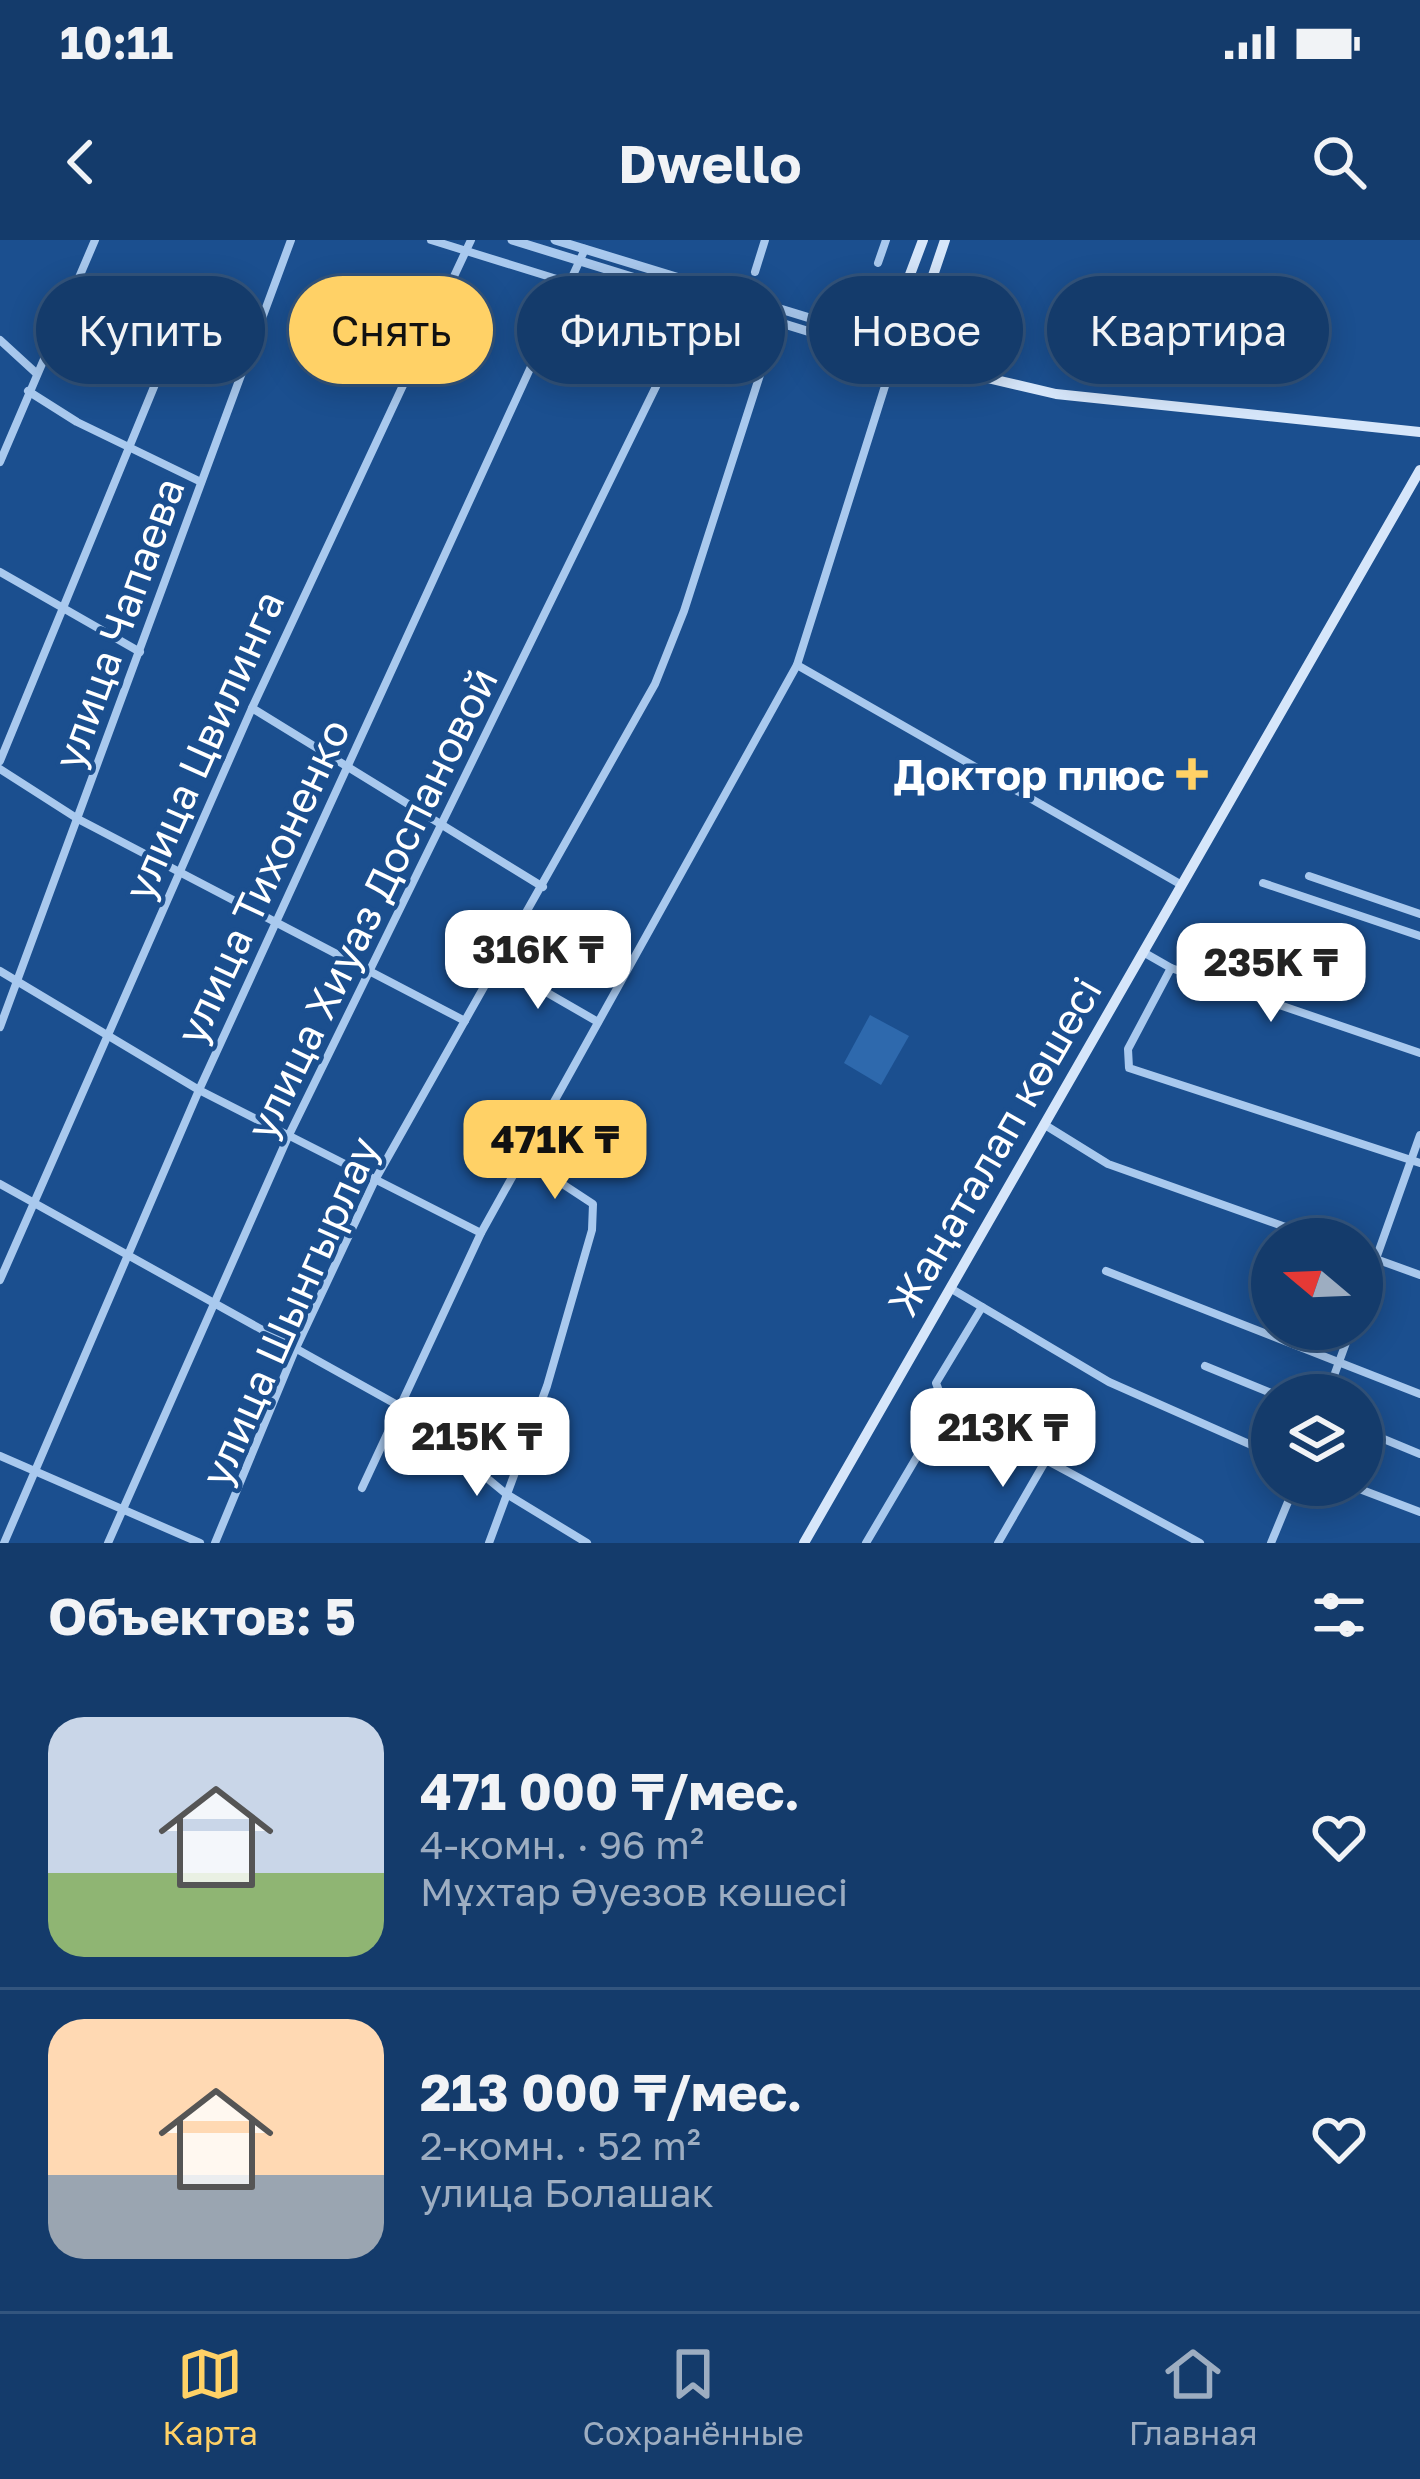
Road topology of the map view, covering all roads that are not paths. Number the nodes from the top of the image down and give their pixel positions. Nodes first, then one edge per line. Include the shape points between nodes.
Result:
1 (94, 240) edge
2 (291, 240) edge
3 (431, 240) edge
4 (471, 240) edge
5 (512, 240) edge
6 (554, 240) edge
7 (765, 240) edge
8 (886, 240) edge
9 (923, 240) edge
10 (945, 240) edge
11 (585, 249) junction
12 (466, 251) junction
13 (580, 261) junction
14 (878, 263) dead end
15 (755, 272) dead end
16 (78, 276) edge
17 (542, 276) edge
18 (573, 276) edge
19 (628, 276) edge
20 (913, 276) edge
21 (933, 276) edge
22 (809, 319) edge
23 (0, 340) edge
24 (36, 373) joint
25 (153, 384) edge
26 (523, 384) edge
27 (657, 384) edge
28 (757, 384) edge
29 (883, 384) edge
30 (1013, 384) edge
31 (28, 391) junction
32 (1420, 432) edge
33 (126, 447) junction
34 (0, 462) edge
35 (1420, 470) edge
36 (202, 483) junction
37 (0, 572) edge
38 (62, 605) junction
39 (140, 652) junction
40 (797, 665) junction
41 (252, 708) junction
42 (0, 765) edge
43 (346, 770) junction
44 (78, 819) junction
45 (443, 826) junction
46 (178, 872) junction
47 (1309, 877) dead end
48 (1263, 883) dead end
49 (1180, 884) junction
50 (543, 887) junction
51 (1420, 914) edge
52 (276, 922) junction
53 (1420, 936) edge
54 (1143, 952) junction
55 (500, 964) junction
56 (1171, 968) junction
57 (0, 971) edge
58 (372, 971) junction
59 (17, 981) junction
60 (466, 1022) junction
61 (598, 1022) junction
62 (0, 1027) edge
63 (106, 1033) junction
64 (1420, 1054) edge
65 (199, 1090) junction
66 (1043, 1125) junction
67 (1420, 1135) edge
68 (288, 1137) junction
69 (523, 1158) junction
70 (1416, 1161) edge
71 (375, 1180) junction
72 (0, 1184) edge
73 (30, 1201) junction
74 (1260, 1218) edge
75 (481, 1233) junction
76 (1383, 1242) edge
77 (128, 1257) junction
78 (1383, 1262) edge
79 (1106, 1271) dead end
80 (1420, 1275) edge
81 (0, 1280) edge
82 (950, 1288) junction
83 (213, 1304) junction
84 (982, 1307) junction
85 (295, 1350) junction
86 (1343, 1350) edge
87 (1339, 1361) junction
88 (1205, 1366) dead end
89 (1334, 1374) edge
90 (1251, 1385) edge
91 (1420, 1394) edge
92 (951, 1400) junction
93 (400, 1407) junction
94 (1383, 1439) edge
95 (1251, 1445) edge
96 (1420, 1454) edge
97 (0, 1456) edge
98 (1046, 1460) junction
99 (36, 1470) junction
100 (362, 1488) dead end
101 (505, 1493) junction
102 (1383, 1498) edge
103 (1286, 1506) edge
104 (123, 1508) junction
105 (1420, 1512) edge
106 (4, 1543) edge
107 (108, 1543) edge
108 (200, 1543) edge
109 (215, 1543) edge
110 (489, 1543) edge
111 (587, 1543) edge
112 (804, 1543) edge
113 (866, 1543) edge
114 (998, 1543) edge
115 (1200, 1543) edge
116 (1271, 1543) edge

1 - 16 street
2 - 36 street, улица Чапаева
3 - 12 street
4 - 12 street, улица Цвилинга
5 - 13 street
6 - 11 street
7 - 15 street
8 - 14 street
9 - 20 main road
10 - 21 main road
11 - 13 street, улица Тихоненко
11 - 22 street
12 - 17 street
12 - 41 street, улица Цвилинга
13 - 18 street, улица Тихоненко
13 - 19 street
23 - 24 street
24 - 31 street
25 - 33 street
26 - 43 street, улица Тихоненко
27 - 45 street, улица Хиуаз Доспановой
28 - 50 street, улица Шынгырлау via 671,648
29 - 40 street
30 - 32 main road
31 - 33 street
31 - 34 street
33 - 36 street
33 - 38 street
35 - 49 main road, Жаңаталап көшесі
36 - 39 street, улица Чапаева
37 - 38 street
38 - 39 street
38 - 42 street
39 - 44 street, улица Чапаева
40 - 49 street
40 - 61 street
41 - 43 street
41 - 46 street, улица Цвилинга
42 - 44 street
43 - 45 street
43 - 52 street, улица Тихоненко
44 - 46 street
44 - 59 street, улица Чапаева
45 - 50 street
45 - 58 street, улица Хиуаз Доспановой
46 - 52 street
46 - 63 street, улица Цвилинга
47 - 51 street
48 - 53 street
49 - 54 main road, Жаңаталап көшесі
50 - 55 street, улица Шынгырлау
52 - 58 street
52 - 65 street, улица Тихоненко
54 - 56 street
54 - 66 main road, Жаңаталап көшесі
55 - 60 street, улица Шынгырлау
55 - 61 street
56 - 64 street
56 - 70 street via 1128,1049 1129,1068
57 - 59 street
58 - 60 street
58 - 68 street, улица Хиуаз Доспановой
59 - 62 street, улица Чапаева
59 - 63 street
60 - 71 street, улица Шынгырлау
61 - 69 street
63 - 65 street
63 - 73 street, улица Цвилинга
65 - 68 street
65 - 77 street, улица Тихоненко
66 - 74 street via 1108,1164
66 - 82 main road, Жаңаталап көшесі
67 - 70 street
68 - 71 street
68 - 83 street, улица Хиуаз Доспановой
69 - 75 street
69 - 101 street via 593,1204 547,1386
70 - 76 street
71 - 75 street
71 - 85 street, улица Шынгырлау
72 - 73 street
73 - 77 street
73 - 81 street, улица Цвилинга
75 - 93 street
77 - 83 street
77 - 99 street, улица Тихоненко
78 - 80 street
79 - 87 street
82 - 84 street
82 - 112 main road, Жаңаталап көшесі
83 - 85 street
83 - 104 street, улица Хиуаз Доспановой
84 - 92 street via 937,1383
84 - 95 street via 1109,1382
85 - 93 street
85 - 109 street, улица Шынгырлау
86 - 87 street
87 - 89 street
87 - 91 street
88 - 90 street
92 - 98 street
92 - 113 street
93 - 100 street
93 - 101 street
94 - 96 street
97 - 99 street
98 - 114 street
98 - 115 street
99 - 104 street
99 - 106 street, улица Тихоненко
101 - 110 street
101 - 111 street
102 - 105 street
103 - 116 street
104 - 107 street, улица Хиуаз Доспановой
104 - 108 street

